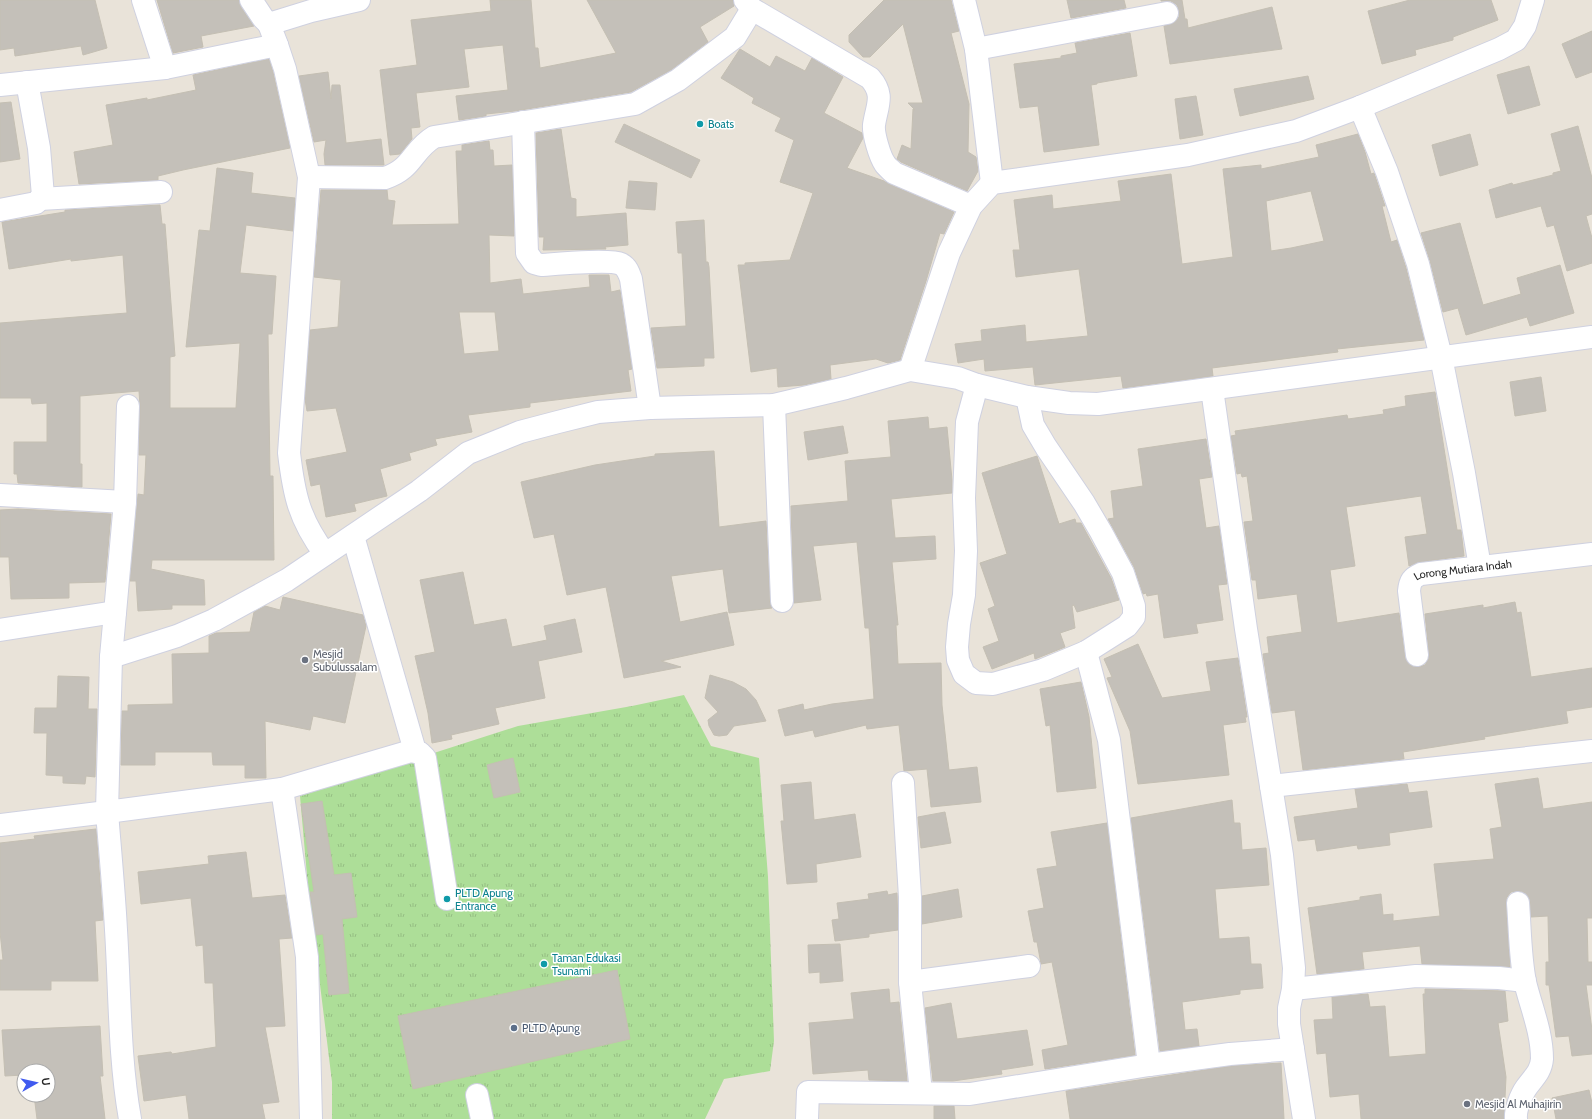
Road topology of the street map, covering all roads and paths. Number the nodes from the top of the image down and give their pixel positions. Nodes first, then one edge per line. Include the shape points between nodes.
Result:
1 (143, 0) edge
2 (251, 0) edge
3 (359, 0) edge
4 (964, 0) edge
5 (1533, 0) edge
6 (748, 5) edge
7 (1167, 13) dead end
8 (269, 24) junction
9 (278, 45) junction
10 (976, 49) junction
11 (166, 68) junction
12 (27, 82) junction
13 (0, 85) edge
14 (1360, 107) junction
15 (523, 122) junction
16 (309, 177) junction
17 (992, 183) junction
18 (161, 192) dead end
19 (40, 199) junction
20 (971, 206) junction
21 (0, 210) edge
22 (1592, 337) edge
23 (1441, 357) junction
24 (910, 370) junction
25 (977, 385) junction
26 (1212, 389) junction
27 (1027, 397) junction
28 (774, 405) junction
29 (128, 406) dead end
30 (650, 408) junction
31 (0, 495) edge
32 (125, 502) junction
33 (353, 536) junction
34 (325, 554) junction
35 (1592, 554) edge
36 (1480, 567) junction
37 (782, 601) dead end
38 (115, 612) junction
39 (0, 630) edge
40 (1086, 652) junction
41 (1417, 654) dead end
42 (111, 657) junction
43 (415, 751) junction
44 (1592, 751) edge
45 (903, 783) dead end
46 (1271, 786) junction
47 (282, 789) junction
48 (107, 812) junction
49 (0, 825) edge
50 (447, 899) dead end
51 (1518, 903) dead end
52 (1029, 966) dead end
53 (1525, 981) junction
54 (910, 982) junction
55 (1294, 989) junction
56 (1293, 1049) junction
57 (1149, 1065) junction
58 (921, 1093) junction
59 (477, 1095) dead end
60 (130, 1119) edge
61 (311, 1119) edge
62 (482, 1119) edge
63 (807, 1119) edge
64 (1304, 1119) edge
65 (1516, 1119) edge

1 - 11 street
2 - 8 street
3 - 8 street
4 - 10 street
5 - 14 street via 1525,26 1516,40
6 - 15 street via 735,37 678,80 635,104
6 - 20 street via 870,78 879,92 874,126 875,139 884,164 894,173
7 - 10 street
8 - 9 street
9 - 11 street
9 - 16 street
10 - 17 street
11 - 12 street
12 - 13 street
12 - 19 street via 39,148 43,191
14 - 17 street via 1296,131 1188,155
14 - 23 street via 1387,172 1418,264
15 - 16 street via 434,137 422,146 402,170 385,178
15 - 30 street via 527,253 534,263 541,265 610,262 626,268 632,279
16 - 34 street via 289,453 293,486 302,517 312,537
17 - 20 street
18 - 19 street
19 - 21 street via 36,203
20 - 24 street via 949,253
22 - 23 street
23 - 26 street
23 - 36 street
24 - 25 street via 958,378
24 - 28 street
25 - 27 street
25 - 40 street via 967,422 964,498 966,551 958,660 964,674 976,683 993,684 1043,670
26 - 27 street via 1098,404
26 - 46 street
27 - 40 street via 1034,425 1101,532 1123,573 1134,606 1134,617 1127,626
28 - 30 street
28 - 37 street
29 - 32 street
30 - 33 street via 598,412 558,422 520,432 468,454
31 - 32 street
32 - 38 street
33 - 34 street
33 - 43 street
34 - 42 street via 287,580 214,620 177,636
35 - 36 street, Lorong Mutiara Indah
36 - 41 street, Lorong Mutiara Indah via 1421,574 1409,584
38 - 39 street
38 - 42 street
40 - 57 street via 1109,740
42 - 48 street
43 - 47 street
43 - 50 street via 425,758
44 - 46 street
45 - 54 street via 910,897
46 - 55 street via 1282,855
47 - 48 street
47 - 61 street via 307,957
48 - 49 street
48 - 60 street via 120,1027
51 - 53 street
52 - 54 street
53 - 55 street via 1416,976
53 - 65 street via 1540,1038 1542,1059 1537,1075 1526,1088
54 - 58 street
55 - 56 street via 1289,1008
56 - 57 street
56 - 64 street
57 - 58 street via 970,1094
58 - 63 street via 808,1092
59 - 62 street

